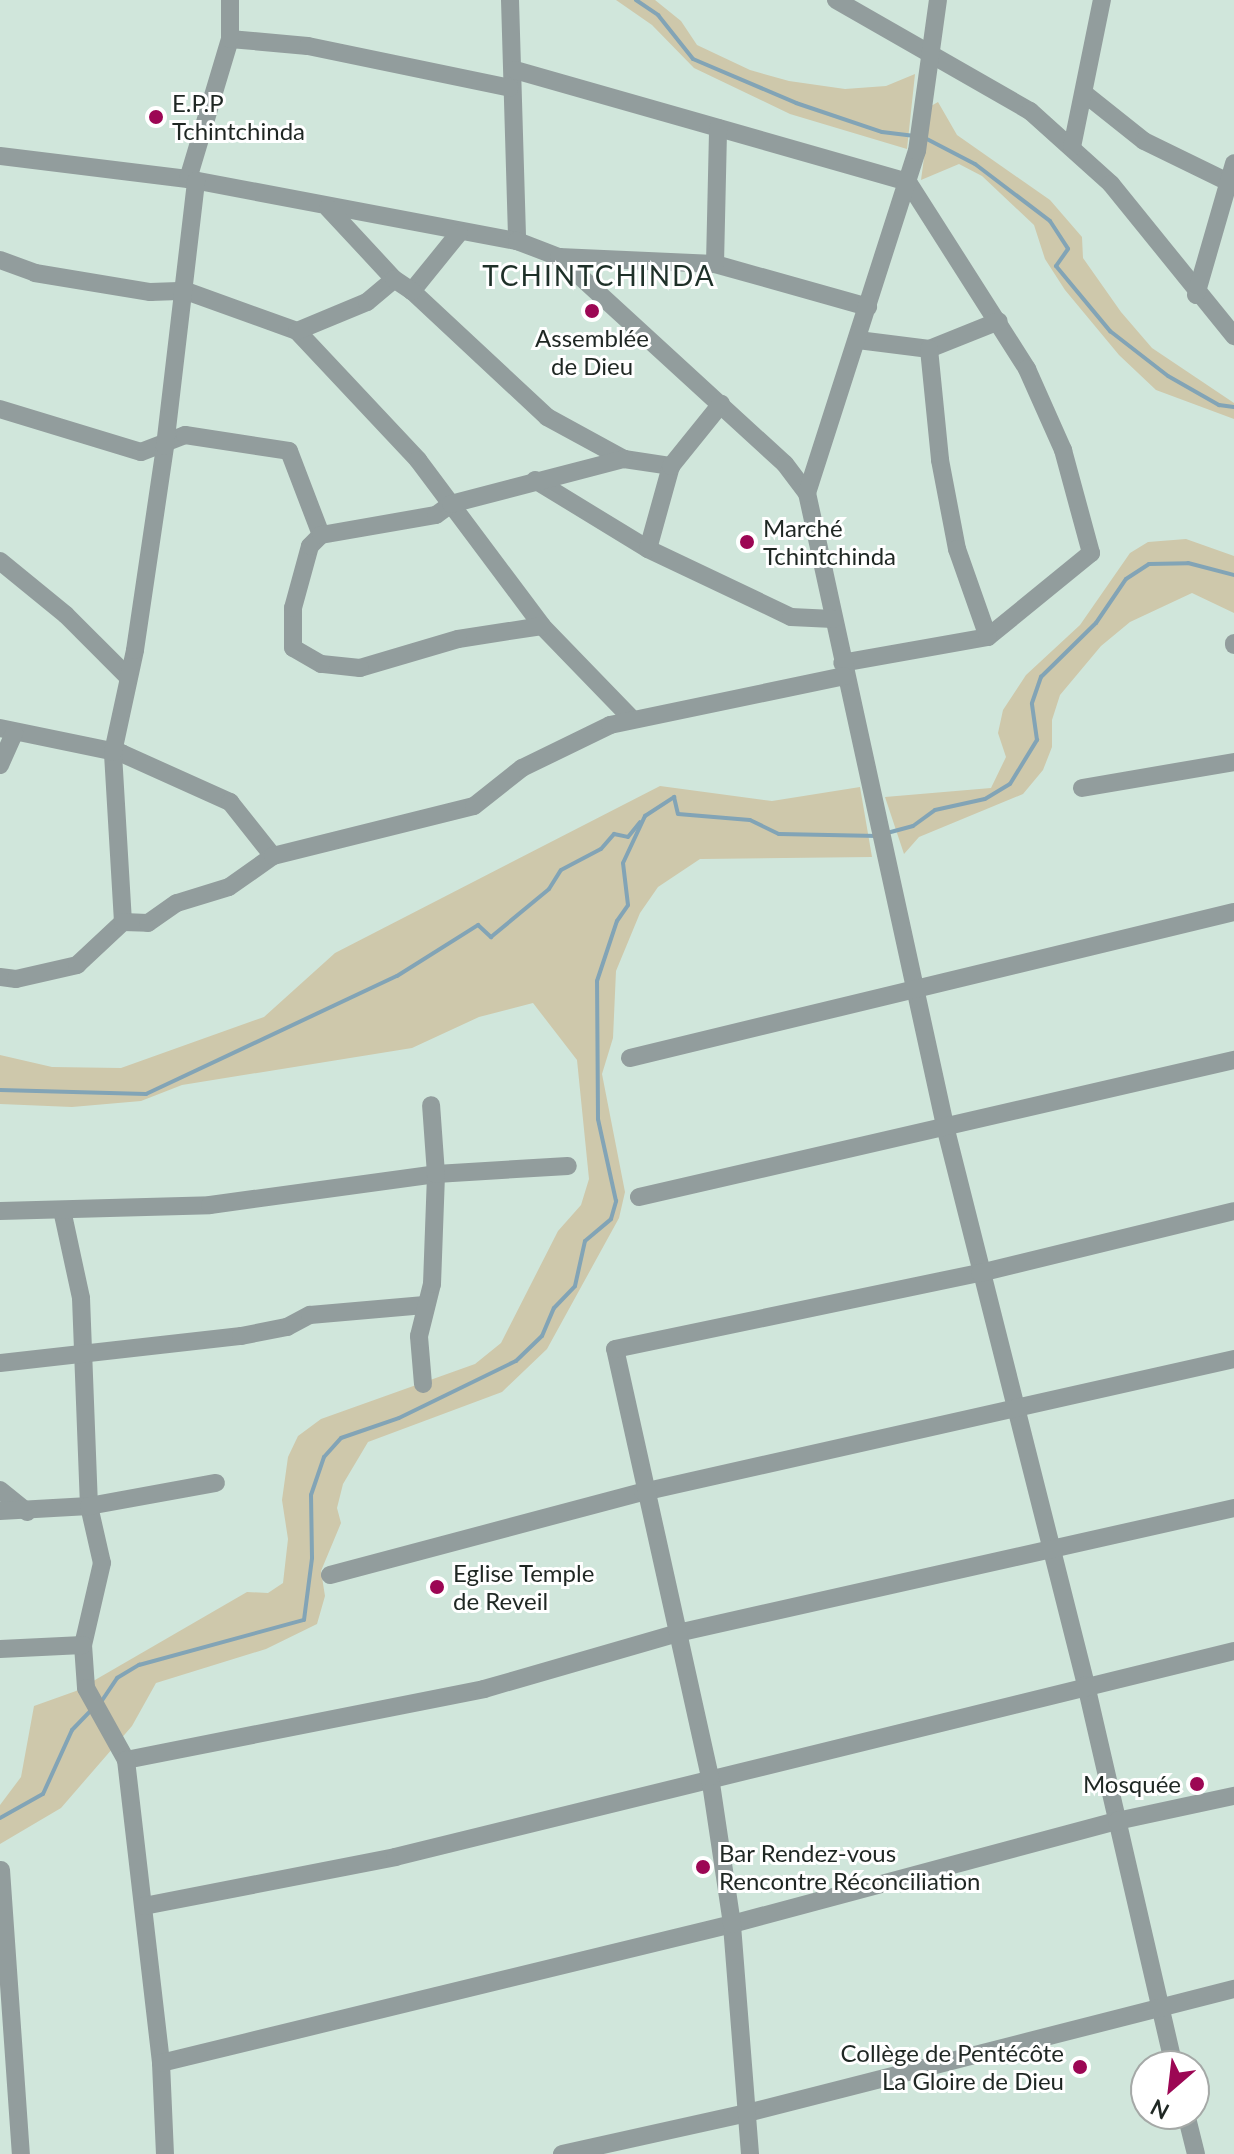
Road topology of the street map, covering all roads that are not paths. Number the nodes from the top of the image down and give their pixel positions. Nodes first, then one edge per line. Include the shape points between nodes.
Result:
1 (230, 0) edge
2 (510, 0) edge
3 (836, 0) edge
4 (938, 0) edge
5 (1102, 0) edge
6 (230, 39) junction
7 (927, 55) junction
8 (515, 70) junction
9 (510, 88) junction
10 (1085, 94) junction
11 (718, 128) junction
12 (1072, 147) junction
13 (0, 156) edge
14 (1234, 163) edge
15 (192, 180) junction
16 (908, 182) junction
17 (1228, 182) junction
18 (327, 207) junction
19 (459, 233) junction
20 (517, 241) junction
21 (559, 257) junction
22 (0, 260) edge
23 (715, 264) junction
24 (394, 279) junction
25 (186, 291) junction
26 (412, 291) junction
27 (1196, 295) junction
28 (868, 307) junction
29 (999, 321) junction
30 (297, 331) junction
31 (1234, 336) edge
32 (858, 340) junction
33 (929, 349) junction
34 (721, 404) junction
35 (0, 409) edge
36 (165, 446) junction
37 (624, 459) junction
38 (671, 466) junction
39 (535, 480) junction
40 (807, 493) junction
41 (451, 504) junction
42 (321, 535) junction
43 (648, 549) junction
44 (0, 561) edge
45 (833, 619) junction
46 (542, 626) junction
47 (988, 637) junction
48 (843, 670) junction
49 (126, 675) junction
50 (631, 718) junction
51 (7, 730) edge
52 (113, 752) junction
53 (1234, 762) edge
54 (0, 765) edge
55 (1082, 788) dead end
56 (273, 856) junction
57 (1234, 912) edge
58 (123, 922) junction
59 (0, 977) edge
60 (917, 988) junction
61 (630, 1058) dead end
62 (1234, 1060) edge
63 (431, 1105) dead end
64 (946, 1130) junction
65 (568, 1166) dead end
66 (436, 1174) junction
67 (639, 1197) dead end
68 (62, 1210) junction
69 (0, 1211) edge
70 (1234, 1211) edge
71 (980, 1273) junction
72 (425, 1305) junction
73 (81, 1354) junction
74 (1234, 1359) edge
75 (0, 1363) edge
76 (423, 1384) dead end
77 (1016, 1408) junction
78 (216, 1483) dead end
79 (0, 1490) edge
80 (643, 1492) junction
81 (89, 1506) junction
82 (1234, 1508) edge
83 (0, 1511) edge
84 (27, 1512) junction
85 (1049, 1551) junction
86 (330, 1575) dead end
87 (682, 1632) junction
88 (83, 1645) junction
89 (0, 1649) edge
90 (1234, 1651) edge
91 (1086, 1685) junction
92 (126, 1760) junction
93 (710, 1777) junction
94 (1234, 1796) edge
95 (1117, 1821) junction
96 (1, 1870) edge
97 (144, 1906) junction
98 (732, 1924) junction
99 (1234, 1989) edge
100 (5, 2002) edge
101 (1160, 2006) junction
102 (1170, 2050) edge
103 (161, 2063) junction
104 (747, 2113) junction
105 (1190, 2130) edge
106 (21, 2154) edge
107 (165, 2154) edge
108 (562, 2154) edge
109 (750, 2154) edge
110 (1196, 2154) edge

1 - 6 street
2 - 8 street
3 - 7 street
4 - 7 street
5 - 10 street
6 - 9 street via 308,46
6 - 15 street
7 - 12 street via 1030,111
7 - 16 street via 917,151
8 - 9 street
8 - 11 street
9 - 20 street
10 - 12 street
10 - 17 street via 1144,141
11 - 16 street
11 - 23 street
12 - 27 street via 1111,184
13 - 15 street
14 - 17 street
15 - 18 street
15 - 25 street
16 - 28 street
16 - 29 street
17 - 27 street
18 - 19 street
18 - 24 street
19 - 20 street
19 - 26 street
20 - 21 street
21 - 23 street
21 - 34 street
22 - 25 street via 35,273 150,292
23 - 28 street
24 - 26 street
24 - 30 street via 367,302
25 - 30 street
25 - 36 street
26 - 37 street via 547,417
27 - 31 street
28 - 32 street
29 - 33 street
29 - 47 street via 1063,450 1091,553
30 - 41 street via 418,460
32 - 33 street
32 - 40 street
33 - 47 street via 940,460 957,549
34 - 38 street
34 - 40 street via 785,464
35 - 36 street via 112,447 141,452
36 - 42 street via 185,435 289,451
36 - 49 street via 135,650
37 - 38 street
37 - 39 street
38 - 43 street
39 - 41 street
39 - 43 street
40 - 45 street
41 - 42 street via 436,515
41 - 46 street
42 - 46 street via 310,546 293,608 293,648 321,664 360,668 458,639
43 - 45 street via 791,617
44 - 49 street via 66,615
45 - 48 street
46 - 50 street
47 - 48 street
48 - 50 street
48 - 60 street
49 - 52 street
50 - 56 street via 522,768 474,806
51 - 52 street
51 - 54 street
52 - 56 street via 230,802
52 - 58 street
53 - 55 street
56 - 58 street via 229,887 177,903 148,923
57 - 60 street
58 - 59 street via 77,965 16,979
60 - 61 street
60 - 64 street
62 - 64 street
63 - 66 street
64 - 67 street
64 - 71 street
65 - 66 street
66 - 68 street via 210,1205
66 - 72 street via 432,1284
68 - 69 street
68 - 73 street via 81,1298
70 - 71 street
71 - 77 street
71 - 80 street via 615,1349
72 - 73 street via 310,1315 287,1327 241,1336
72 - 76 street via 419,1336
73 - 75 street
73 - 81 street
74 - 77 street
77 - 80 street
77 - 85 street
78 - 81 street
79 - 84 street
80 - 86 street
80 - 87 street
81 - 84 street
81 - 88 street via 102,1563
82 - 85 street
83 - 84 street
85 - 87 street
85 - 91 street
87 - 92 street via 484,1689
87 - 93 street
88 - 89 street
88 - 92 street via 90,1697
90 - 91 street
91 - 93 street via 971,1719
91 - 95 street
92 - 97 street
93 - 97 street via 395,1857
93 - 98 street
94 - 95 street
95 - 98 street
95 - 101 street
96 - 100 street
97 - 103 street
98 - 103 street
98 - 104 street
99 - 101 street
100 - 106 street
101 - 102 street
101 - 104 street
103 - 107 street
104 - 108 street
104 - 109 street
105 - 110 street

